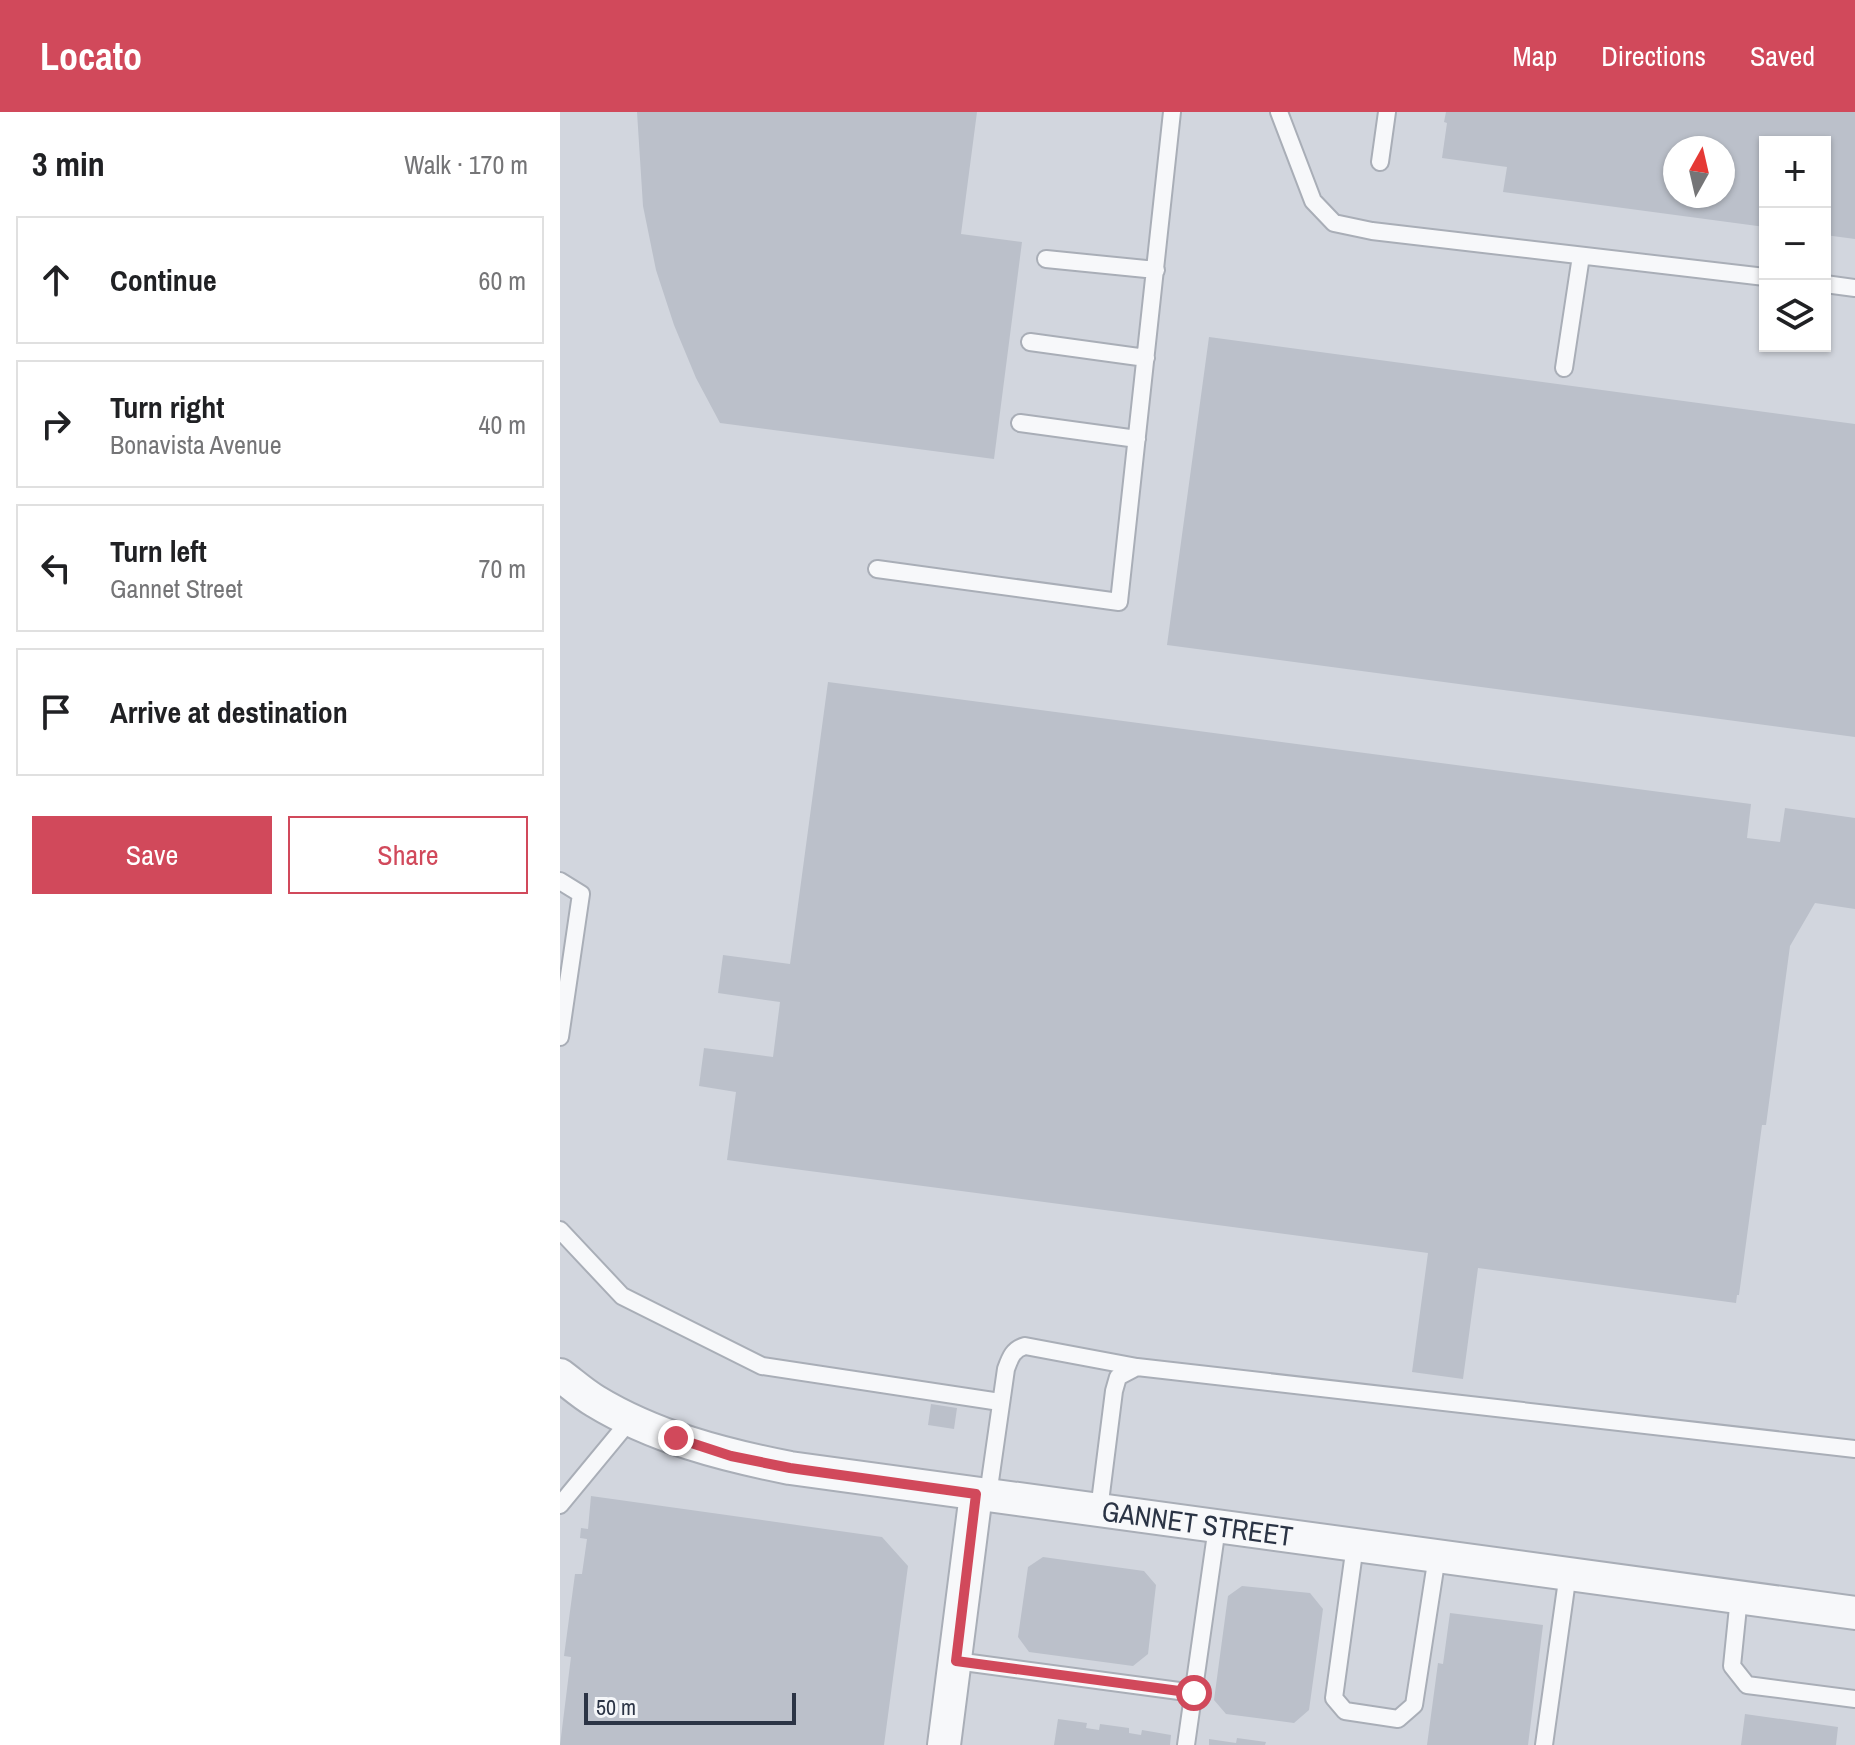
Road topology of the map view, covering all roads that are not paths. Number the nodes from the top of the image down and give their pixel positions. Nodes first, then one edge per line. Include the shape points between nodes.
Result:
1 (1172, 112) edge
2 (1279, 112) edge
3 (1387, 112) edge
4 (1380, 162) dead end
5 (1581, 256) junction
6 (1046, 259) dead end
7 (1156, 270) junction
8 (1759, 276) edge
9 (1831, 285) edge
10 (1855, 288) edge
11 (1030, 342) dead end
12 (1146, 358) junction
13 (1564, 368) dead end
14 (1020, 423) dead end
15 (1137, 439) junction
16 (877, 569) dead end
17 (560, 881) edge
18 (560, 1037) edge
19 (560, 1230) edge
20 (1137, 1367) junction
21 (560, 1375) edge
22 (1000, 1402) junction
23 (631, 1419) junction
24 (1855, 1449) edge
25 (982, 1494) junction
26 (560, 1505) edge
27 (1099, 1510) junction
28 (1217, 1527) junction
29 (1355, 1545) junction
30 (1437, 1556) junction
31 (1568, 1573) junction
32 (1739, 1597) junction
33 (1855, 1613) edge
34 (956, 1661) junction
35 (1194, 1693) junction
36 (1855, 1699) edge
37 (944, 1745) edge
38 (1186, 1745) edge
39 (1544, 1745) edge

1 - 7 lane
2 - 5 lane via 1313,201 1334,223
3 - 4 lane
5 - 8 lane
5 - 13 lane
6 - 7 lane
7 - 12 lane
9 - 10 lane
11 - 12 lane
12 - 15 lane
14 - 15 lane
15 - 16 lane via 1119,602
17 - 18 lane via 581,894
19 - 22 lane via 622,1296 762,1366
20 - 22 lane via 1025,1346 1011,1356
20 - 24 lane
20 - 27 lane via 1118,1377 1114,1391
21 - 23 street, GANNET STREET
22 - 25 lane
23 - 25 street, GANNET STREET via 731,1456
23 - 26 lane
25 - 27 street, GANNET STREET
25 - 34 street
27 - 28 street, GANNET STREET
28 - 29 street, GANNET STREET
28 - 35 lane
29 - 30 street, GANNET STREET
29 - 30 lane via 1334,1698 1345,1711 1398,1719 1414,1705
30 - 31 street, GANNET STREET
31 - 32 street, GANNET STREET
31 - 39 lane
32 - 33 street, GANNET STREET
32 - 36 lane via 1732,1666 1747,1685
34 - 35 lane
34 - 37 street
35 - 38 lane

